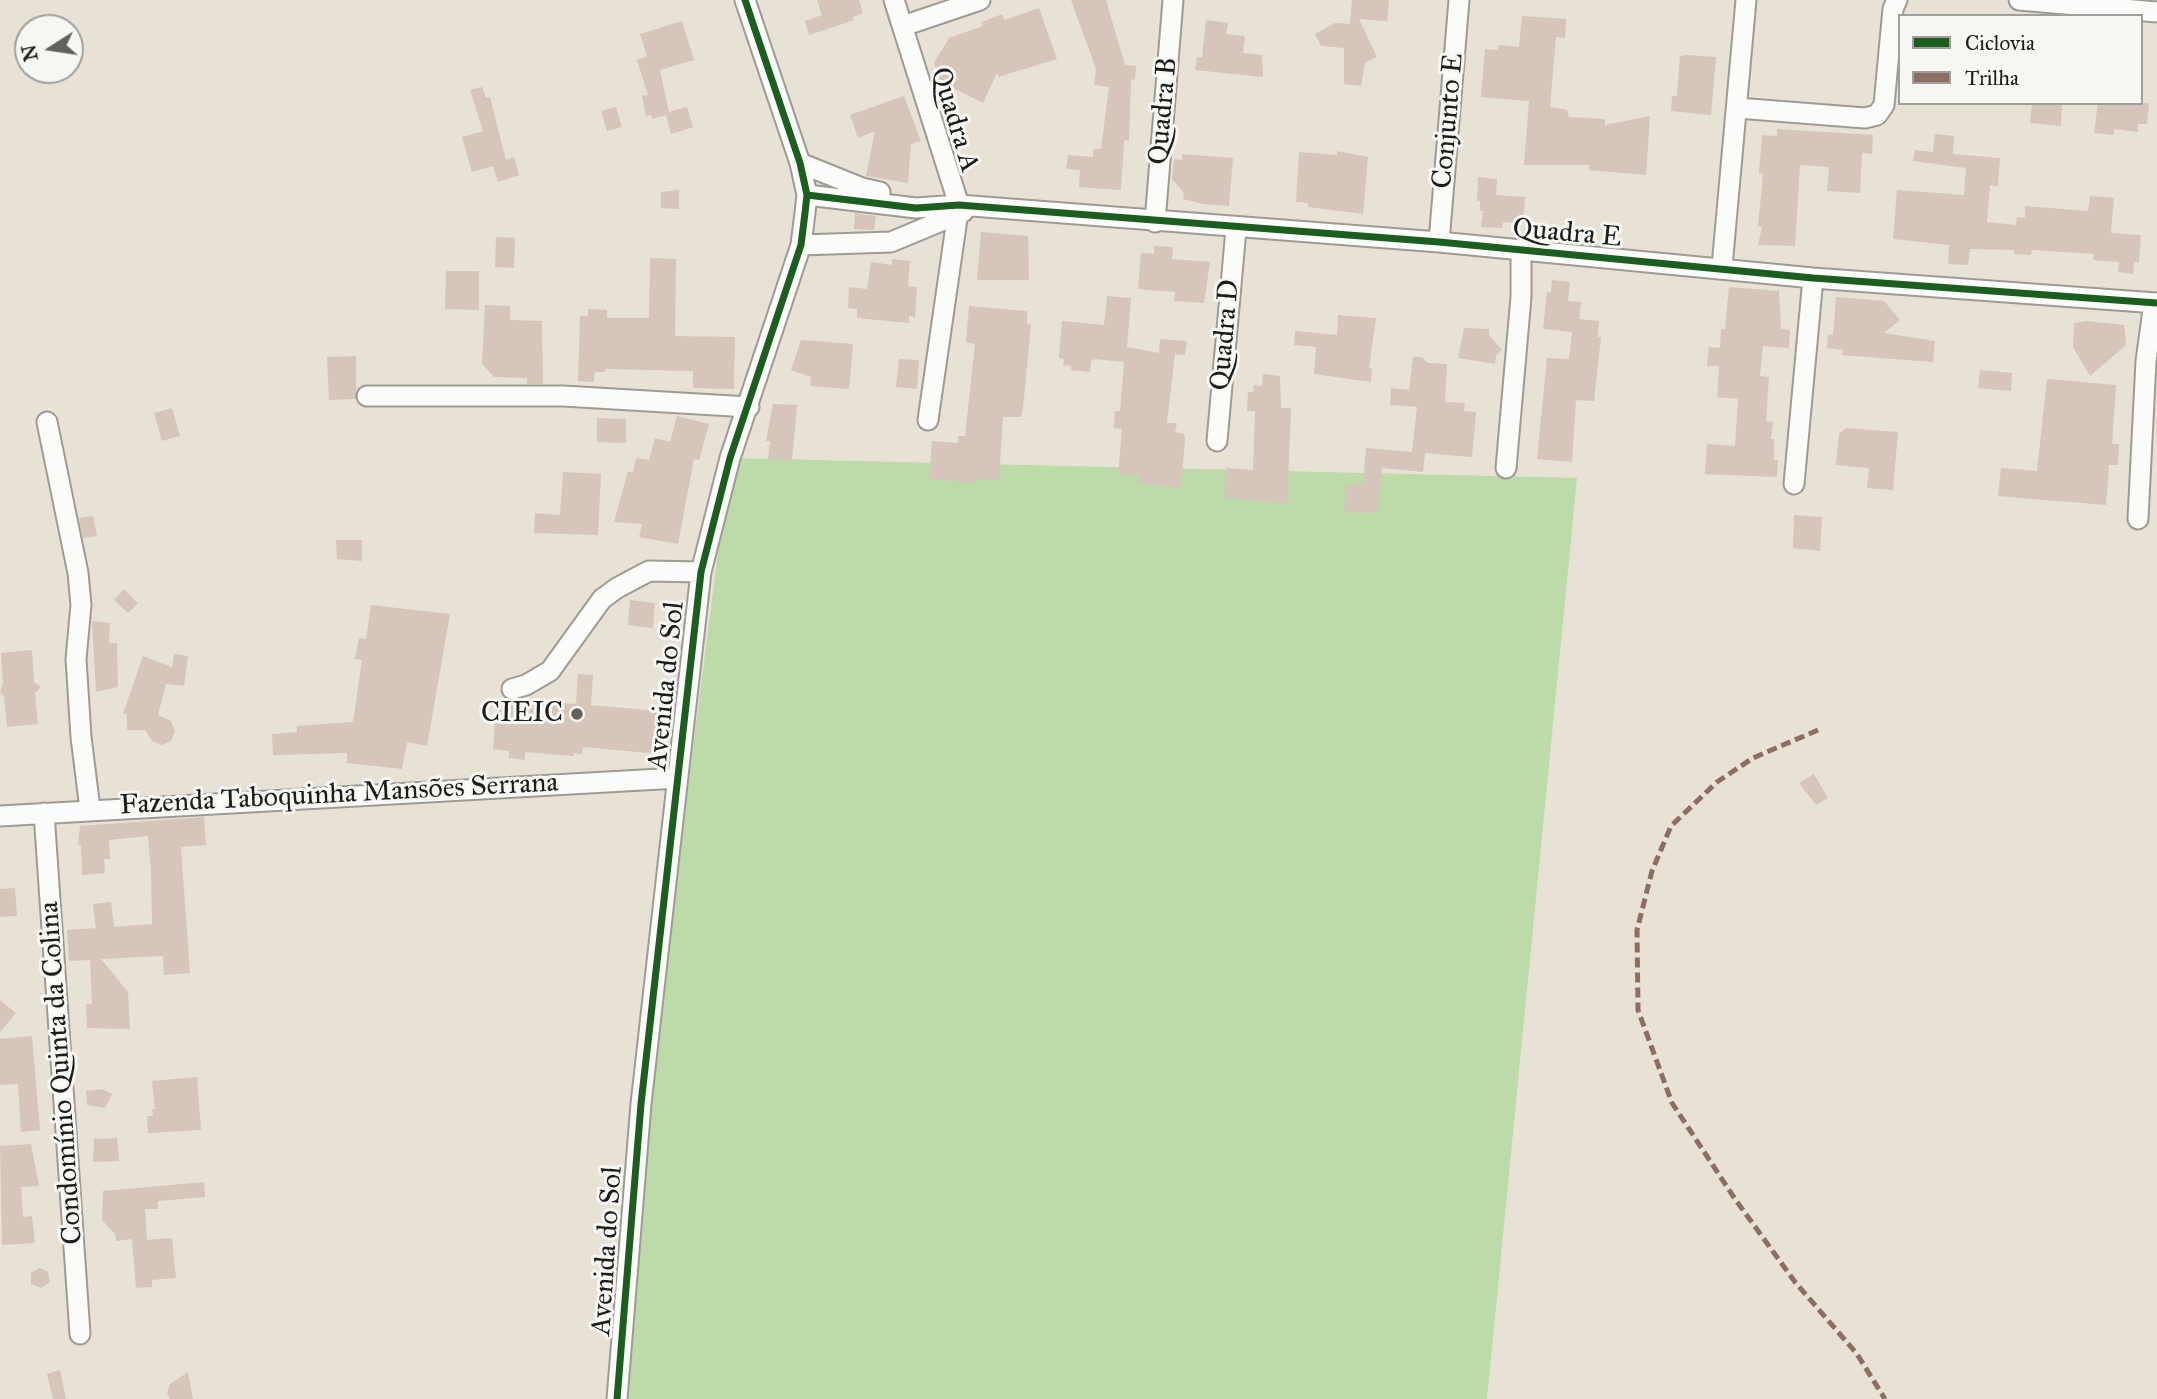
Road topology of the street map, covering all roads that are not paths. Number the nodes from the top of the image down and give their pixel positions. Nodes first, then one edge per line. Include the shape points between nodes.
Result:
1 (745, 0) edge
2 (894, 0) edge
3 (981, 0) edge
4 (1174, 0) edge
5 (1459, 0) edge
6 (1746, 0) edge
7 (1897, 0) edge
8 (2019, 0) edge
9 (2157, 12) edge
10 (903, 26) junction
11 (1737, 108) junction
12 (800, 163) junction
13 (807, 195) junction
14 (916, 208) junction
15 (963, 209) junction
16 (1154, 222) junction
17 (1236, 229) junction
18 (1439, 242) junction
19 (801, 245) junction
20 (1521, 252) junction
21 (1722, 267) junction
22 (1813, 278) junction
23 (2156, 303) edge
24 (367, 396) dead end
25 (749, 407) junction
26 (928, 420) dead end
27 (47, 422) dead end
28 (1217, 441) dead end
29 (1506, 468) dead end
30 (1794, 484) dead end
31 (2138, 519) dead end
32 (701, 572) junction
33 (512, 688) dead end
34 (678, 778) junction
35 (90, 808) junction
36 (44, 813) junction
37 (0, 816) edge
38 (80, 1334) dead end
39 (617, 1399) edge

1 - 12 street, Avenida do Sol
2 - 10 street, Quadra A
3 - 10 street
4 - 16 street, Quadra B
5 - 18 street, Conjunto E
6 - 11 street
7 - 11 street via 1884,105 1877,115 1865,118
8 - 9 street
10 - 15 street, Quadra A
11 - 21 street
12 - 13 street, Avenida do Sol
12 - 14 street via 862,188 891,194
13 - 14 street, Quadra E
13 - 19 street, Avenida do Sol
14 - 15 street, Quadra E
15 - 16 street, Quadra E
15 - 19 street via 891,242
15 - 26 street, Quadra A
16 - 17 street, Quadra E
17 - 18 street, Quadra E
17 - 28 street, Quadra D
18 - 20 street, Quadra E
19 - 25 street, Avenida do Sol
20 - 21 street, Quadra E
20 - 29 street via 1521,310
21 - 22 street, Quadra E
22 - 23 street, Quadra E
22 - 30 street
23 - 31 street via 2146,361
24 - 25 street via 563,396
25 - 32 street, Avenida do Sol via 730,458
27 - 35 street via 78,573 81,605 76,659
32 - 33 street via 649,571 617,588 602,599 550,671
32 - 34 street, Avenida do Sol
34 - 35 street, Fazenda Taboquinha Mansões Serrana
34 - 39 street, Avenida do Sol via 641,1104
35 - 36 street, Fazenda Taboquinha Mansões Serrana
36 - 37 street, Fazenda Taboquinha Mansões Serrana
36 - 38 street, Condomínio Quinta da Colina

